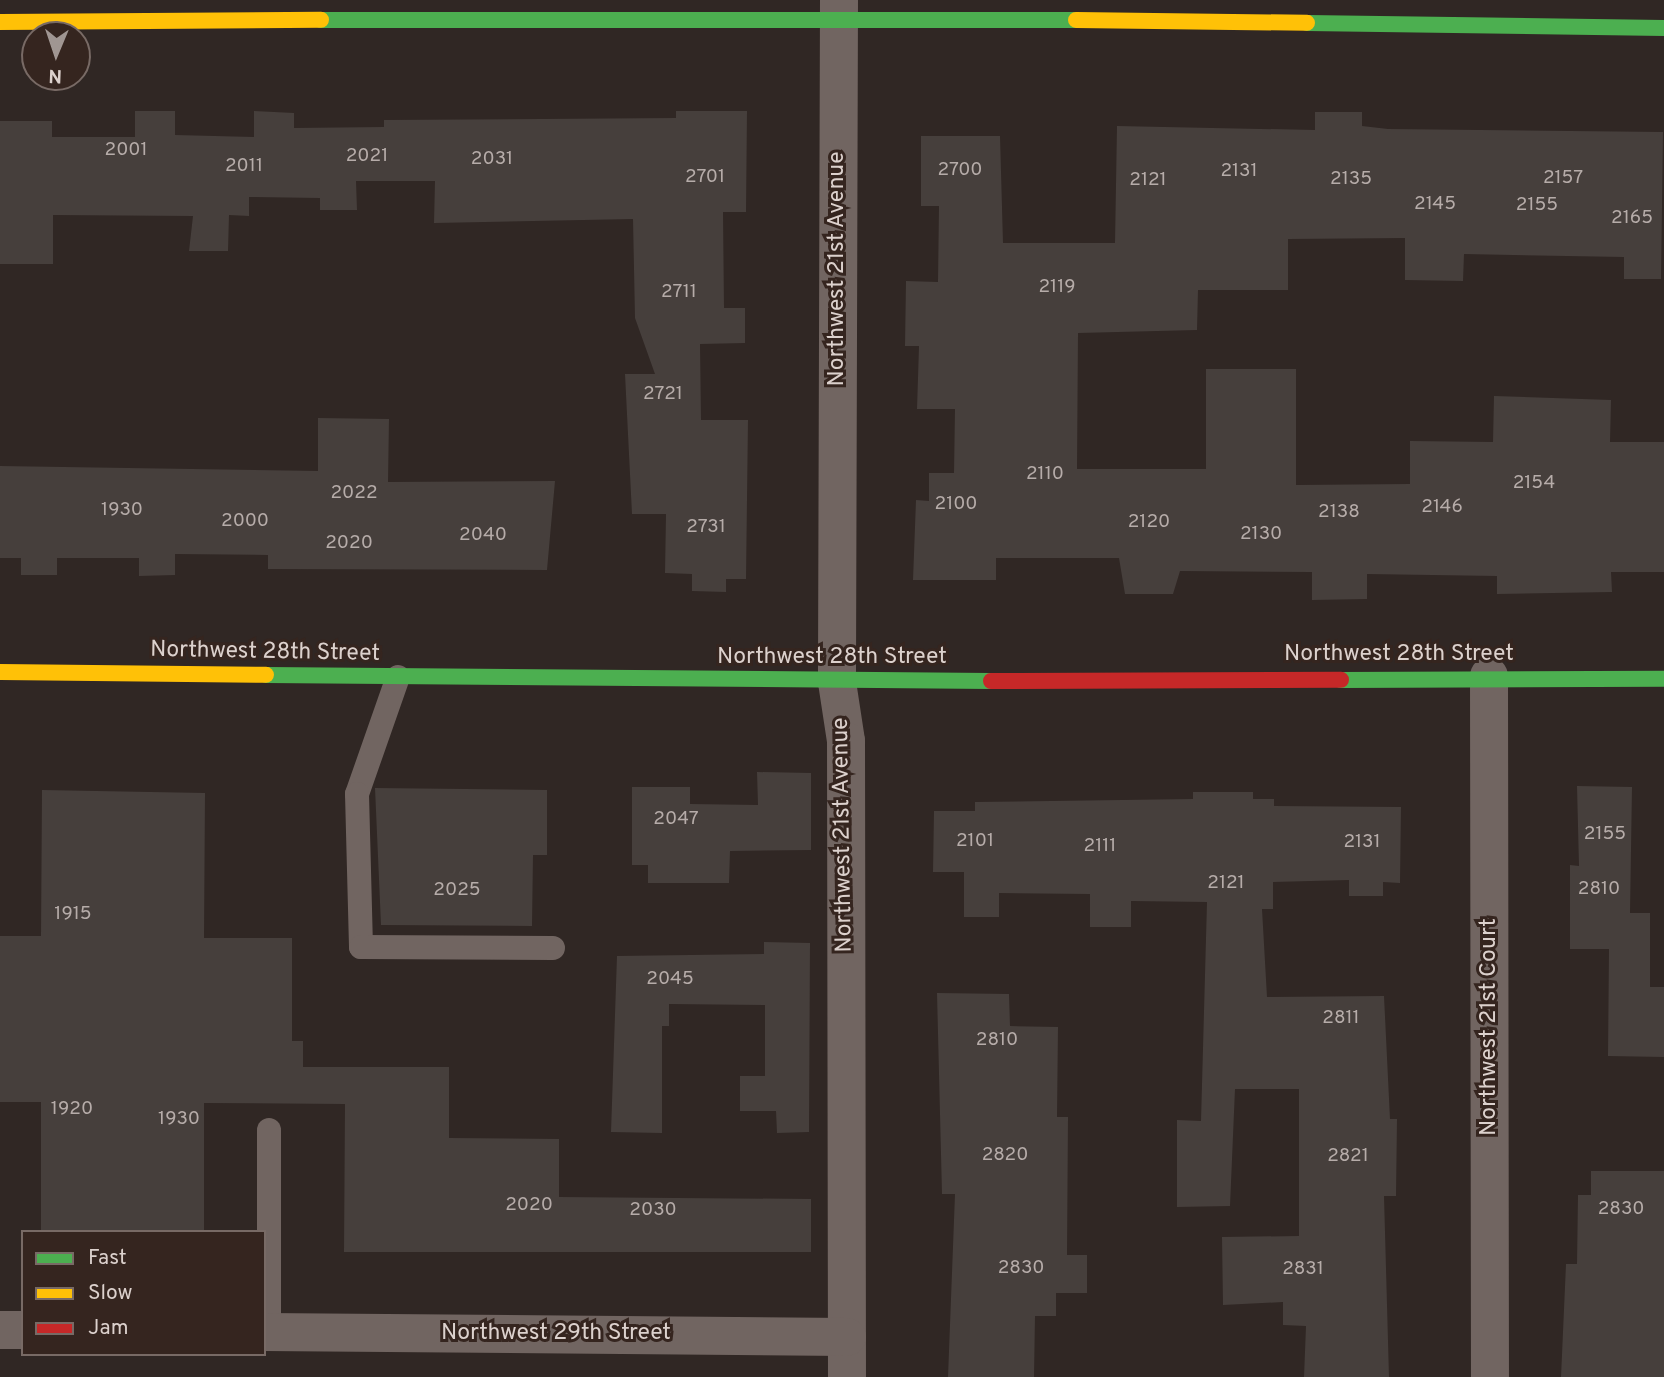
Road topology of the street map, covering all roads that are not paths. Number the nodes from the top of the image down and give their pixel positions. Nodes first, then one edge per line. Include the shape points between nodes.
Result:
1 (839, 8) edge
2 (0, 22) edge
3 (1664, 28) edge
4 (0, 672) edge
5 (1489, 676) junction
6 (398, 677) junction
7 (1664, 679) edge
8 (837, 682) junction
9 (553, 948) dead end
10 (269, 1130) dead end
11 (0, 1330) edge
12 (21, 1330) edge
13 (267, 1332) edge
14 (847, 1337) junction
15 (847, 1377) edge
16 (1490, 1377) edge

1 - 2 street
1 - 3 street
1 - 8 street, Northwest 21st Avenue
4 - 6 street, Northwest 28th Street
5 - 7 street, Northwest 28th Street
5 - 8 street, Northwest 28th Street
5 - 16 street, Northwest 21st Court
6 - 8 street, Northwest 28th Street
6 - 9 lane via 357,794 361,947
8 - 14 street, Northwest 21st Avenue via 846,741
10 - 13 lane
11 - 12 street
13 - 14 street, Northwest 29th Street
14 - 15 street, Northwest 21st Avenue

